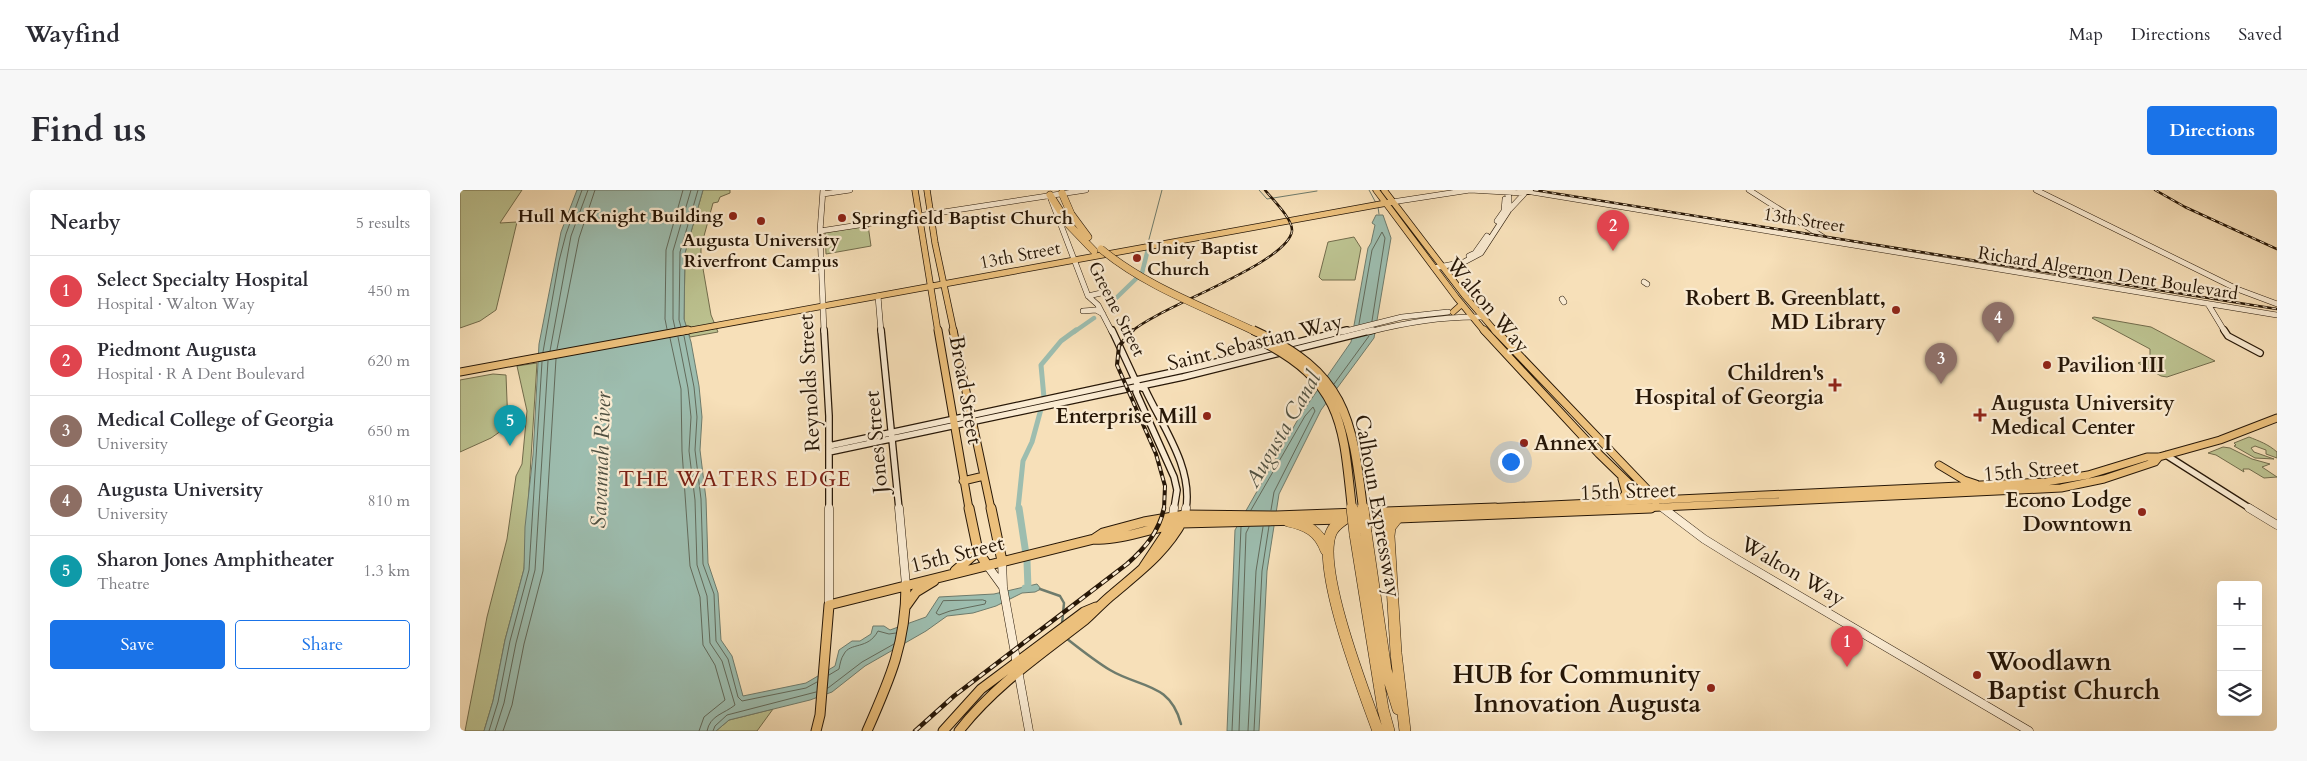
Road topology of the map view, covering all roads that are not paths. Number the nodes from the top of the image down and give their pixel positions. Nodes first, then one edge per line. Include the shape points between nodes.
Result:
1 (850, 190) edge
2 (915, 190) edge
3 (926, 190) edge
4 (1086, 190) edge
5 (1376, 190) edge
6 (1384, 190) edge
7 (1452, 190) edge
8 (1505, 190) edge
9 (1749, 190) edge
10 (2036, 190) edge
11 (823, 192) edge
12 (1061, 192) edge
13 (1522, 192) edge
14 (1049, 193) edge
15 (1423, 196) junction
16 (1385, 202) junction
17 (1509, 210) junction
18 (930, 214) junction
19 (920, 215) junction
20 (820, 231) junction
21 (1826, 239) junction
22 (935, 243) junction
23 (1832, 243) junction
24 (924, 245) junction
25 (1097, 250) junction
26 (1934, 259) junction
27 (1074, 260) junction
28 (1442, 265) junction
29 (1433, 267) junction
30 (945, 284) junction
31 (930, 287) junction
32 (1101, 294) dead end
33 (878, 296) junction
34 (1088, 296) junction
35 (1462, 304) junction
36 (2208, 304) junction
37 (2277, 304) edge
38 (822, 307) junction
39 (1083, 311) dead end
40 (1104, 314) junction
41 (1451, 314) junction
42 (1477, 315) junction
43 (2277, 315) edge
44 (953, 322) junction
45 (937, 326) junction
46 (1268, 349) joint
47 (2260, 353) dead end
48 (1246, 354) junction
49 (1518, 355) junction
50 (1509, 357) junction
51 (1250, 361) junction
52 (1130, 371) junction
53 (460, 372) edge
54 (1136, 383) junction
55 (1113, 385) junction
56 (1119, 390) junction
57 (1139, 397) junction
58 (1059, 400) junction
59 (2277, 418) edge
60 (972, 419) junction
61 (955, 422) junction
62 (892, 436) junction
63 (829, 449) junction
64 (2162, 456) junction
65 (1939, 465) dead end
66 (1613, 468) junction
67 (2110, 469) junction
68 (984, 476) junction
69 (963, 481) junction
70 (1982, 486) junction
71 (2073, 486) junction
72 (1651, 498) junction
73 (1619, 502) junction
74 (1662, 507) junction
75 (1357, 512) junction
76 (1173, 516) junction
77 (1275, 518) junction
78 (1397, 518) junction
79 (1183, 519) junction
80 (1344, 519) junction
81 (1370, 519) junction
82 (1288, 521) junction
83 (1169, 525) junction
84 (2277, 525) edge
85 (1361, 533) junction
86 (1390, 536) junction
87 (1094, 539) junction
88 (978, 551) junction
89 (1329, 555) junction
90 (1002, 561) junction
91 (987, 565) junction
92 (1142, 570) junction
93 (945, 575) junction
94 (906, 585) junction
95 (1003, 587) junction
96 (829, 605) junction
97 (906, 608) junction
98 (1048, 644) junction
99 (1017, 661) junction
100 (1018, 672) junction
101 (816, 731) edge
102 (867, 731) edge
103 (943, 731) edge
104 (959, 731) edge
105 (1029, 731) edge
106 (1378, 731) edge
107 (1389, 731) edge
108 (1405, 731) edge
109 (2029, 731) edge

1 - 11 main road
2 - 19 main road, Broad Street
3 - 18 main road, Broad Street
4 - 12 main road
5 - 16 main road, Walton Way
6 - 16 main road, Walton Way
7 - 15 main road, 13th Street
8 - 13 main road, 13th Street
8 - 15 main road, 13th Street via 1470,190
8 - 17 main road via 1509,197
8 - 28 main road via 1504,211 1475,253
9 - 21 main road
10 - 37 main road via 2237,289
11 - 20 main road, Reynolds Street
12 - 14 main road
12 - 25 highway, Calhoun Expressway via 1079,227
13 - 17 main road
13 - 21 main road, 13th Street
13 - 23 main road
14 - 18 main road
14 - 25 highway, Calhoun Expressway via 1069,225
14 - 27 main road, Greene Street
15 - 16 main road, 13th Street
16 - 27 main road, 13th Street
16 - 28 main road, Walton Way
16 - 29 main road, Walton Way
17 - 28 main road via 1481,253 1464,262
18 - 19 main road
18 - 22 main road, Broad Street
19 - 20 main road
19 - 24 main road, Broad Street
20 - 38 main road, Reynolds Street
21 - 23 main road
21 - 26 main road, 13th Street
22 - 24 main road
22 - 30 main road, Broad Street
23 - 26 main road
24 - 31 main road, Broad Street
25 - 85 highway, Calhoun Expressway, bridge via 1142,285 1279,351 1316,381 1332,402 1338,419
26 - 36 main road, Richard Algernon Dent Boulevard
27 - 30 main road, 13th Street
27 - 34 main road, Greene Street
28 - 29 main road
28 - 42 main road, Walton Way
29 - 35 main road, Walton Way
30 - 31 main road, 13th Street
30 - 44 main road, Broad Street
31 - 33 main road, 13th Street
31 - 45 main road, Broad Street
32 - 34 main road
33 - 38 main road, 13th Street
33 - 62 main road, Jones Street
34 - 40 main road, Greene Street
35 - 41 main road
35 - 42 main road, Walton Way
36 - 43 main road, Richard Algernon Dent Boulevard
36 - 47 main road via 2228,336
38 - 53 main road, 13th Street
38 - 63 main road, Reynolds Street
39 - 40 main road via 1096,310
40 - 52 main road, Greene Street
41 - 42 main road, Saint Sebastian Way
41 - 46 main road, Saint Sebastian Way, bridge via 1402,317
41 - 51 main road, Saint Sebastian Way, bridge via 1404,322
42 - 49 main road, Walton Way
42 - 50 main road, Walton Way
44 - 45 main road
44 - 60 main road, Broad Street
45 - 61 main road, Broad Street
46 - 48 main road, Saint Sebastian Way
48 - 51 main road
48 - 54 main road, Saint Sebastian Way
49 - 50 main road
49 - 72 main road, Walton Way via 1646,488
50 - 66 main road, Walton Way
51 - 54 main road, Saint Sebastian Way
52 - 54 main road, Greene Street
52 - 55 main road
54 - 55 main road, Saint Sebastian Way
54 - 56 main road, Saint Sebastian Way
54 - 57 main road, Greene Street
54 - 79 main road, Greene Street via 1145,389 1182,469 1188,497
55 - 58 main road, Saint Sebastian Way
56 - 57 main road
56 - 58 main road, Saint Sebastian Way
57 - 76 main road, Greene Street via 1176,483
58 - 60 main road, Saint Sebastian Way
59 - 64 main road, 15th Street via 2220,440
60 - 61 main road, Saint Sebastian Way
60 - 68 main road, Broad Street
61 - 62 main road, Saint Sebastian Way
61 - 69 main road, Broad Street
62 - 63 main road, Saint Sebastian Way
62 - 94 main road, Jones Street
63 - 96 main road, Reynolds Street
64 - 67 main road, 15th Street
64 - 71 main road, 15th Street via 2155,462
64 - 84 main road
65 - 70 main road via 1964,480
66 - 72 main road, Walton Way via 1634,488
66 - 73 main road via 1625,484 1626,493
67 - 70 main road, 15th Street via 2072,479
67 - 71 main road via 2109,474
68 - 69 main road
68 - 90 main road, Broad Street
69 - 88 main road, Broad Street
70 - 72 main road, 15th Street
71 - 74 main road, 15th Street via 2044,490
72 - 73 main road, 15th Street
72 - 74 main road, Walton Way
73 - 75 main road, 15th Street
74 - 78 main road, 15th Street
74 - 109 main road, Walton Way via 1738,560
75 - 77 main road, 15th Street
75 - 80 highway
75 - 81 highway
76 - 79 main road, 15th Street
76 - 83 main road, Greene Street
76 - 87 main road, 15th Street via 1103,533
77 - 79 main road, 15th Street
77 - 82 main road, 15th Street
78 - 81 main road, 15th Street
78 - 86 highway via 1390,527
79 - 83 main road, 15th Street
79 - 92 main road, Greene Street via 1165,549
80 - 81 main road, 15th Street
80 - 82 main road, 15th Street
80 - 89 highway via 1331,533
81 - 86 highway via 1384,527
82 - 89 highway via 1302,523 1314,530 1323,540
83 - 87 main road, 15th Street via 1105,540
83 - 92 main road, Greene Street
85 - 107 highway, Calhoun Expressway via 1383,709
85 - 108 highway, Calhoun Expressway via 1386,670
86 - 108 highway via 1396,654
87 - 90 main road, 15th Street
88 - 91 main road, Broad Street
88 - 93 main road
89 - 106 highway via 1344,631
90 - 91 main road, 15th Street
90 - 95 main road, Broad Street
91 - 93 main road, 15th Street
91 - 95 main road, Broad Street
92 - 98 main road, Greene Street
93 - 94 main road, 15th Street
93 - 97 main road via 916,592
94 - 96 main road, 15th Street
94 - 97 main road
95 - 99 main road, Broad Street
96 - 101 main road
97 - 102 main road via 903,641 893,674
98 - 99 main road, Greene Street
98 - 100 main road, Greene Street
99 - 100 main road, Broad Street
99 - 103 main road, Greene Street via 981,689
100 - 104 main road, Greene Street via 1001,684
100 - 105 main road, Broad Street

